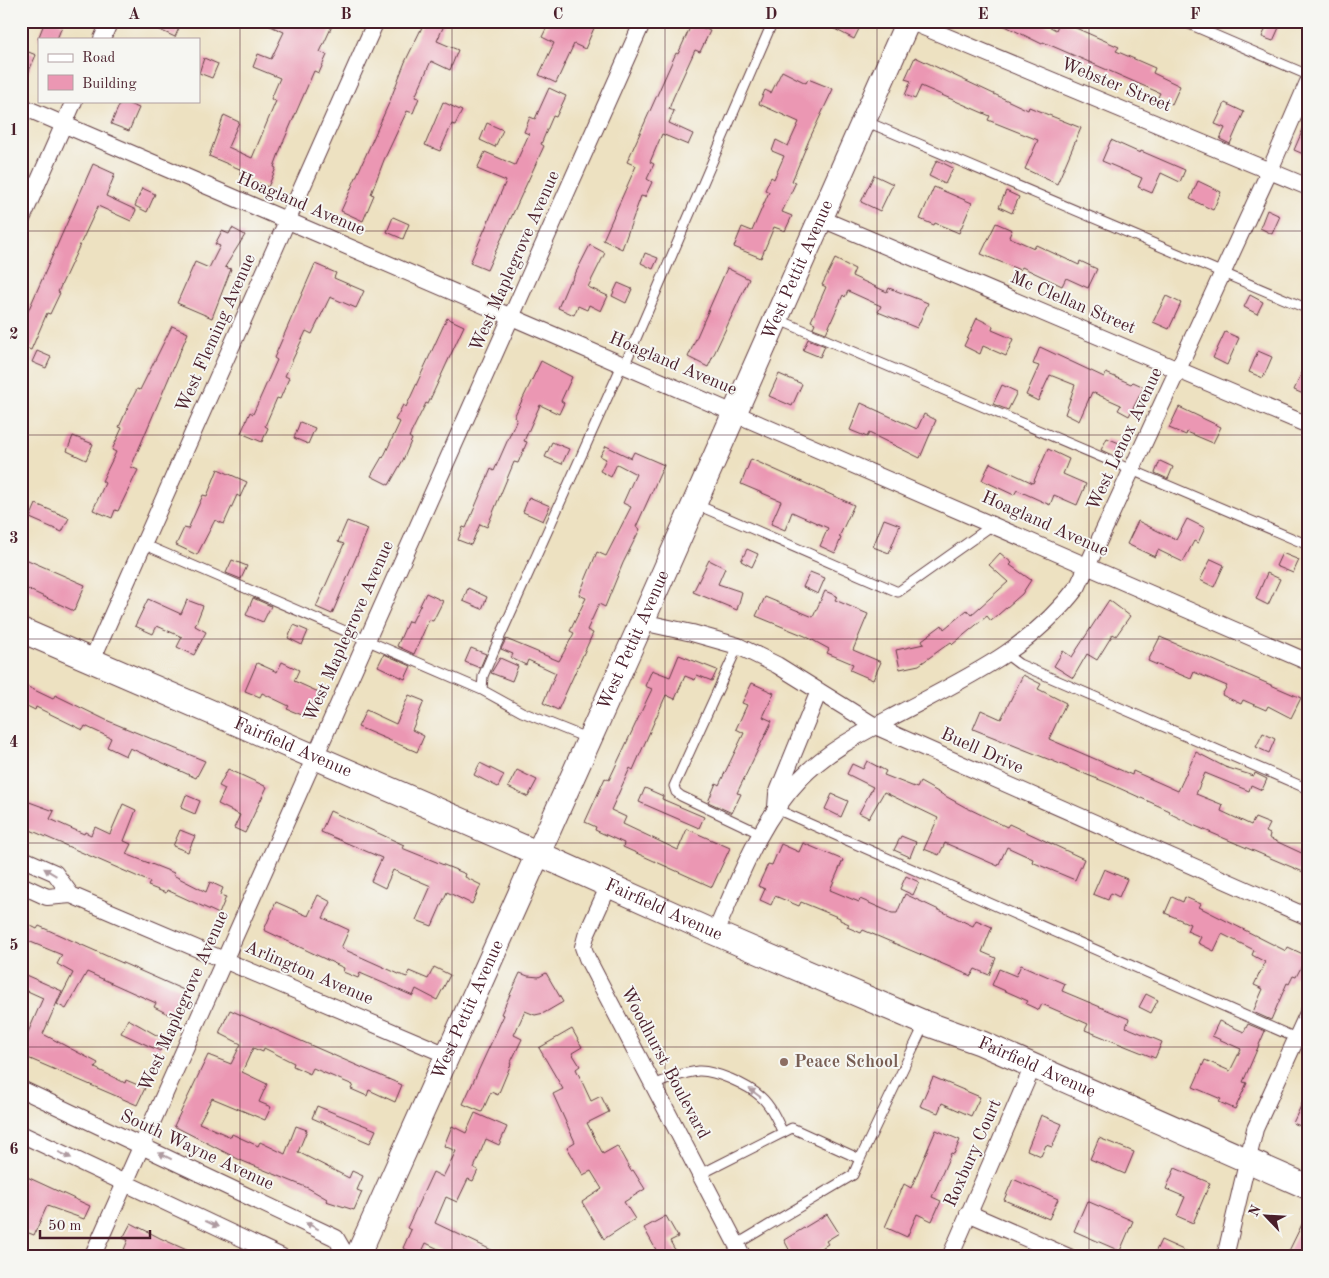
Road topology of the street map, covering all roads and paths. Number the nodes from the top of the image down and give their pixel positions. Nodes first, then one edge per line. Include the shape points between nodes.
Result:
1 (110, 21) edge
2 (376, 21) edge
3 (643, 21) edge
4 (773, 21) edge
5 (909, 21) edge
6 (1182, 21) edge
7 (102, 38) edge
8 (1308, 75) edge
9 (1308, 82) edge
10 (74, 102) edge
11 (21, 106) edge
12 (864, 121) junction
13 (64, 124) junction
14 (1270, 170) junction
15 (1308, 186) edge
16 (822, 219) junction
17 (288, 220) junction
18 (21, 221) edge
19 (1223, 273) junction
20 (1308, 309) edge
21 (512, 316) junction
22 (777, 319) junction
23 (622, 365) junction
24 (1179, 370) junction
25 (735, 411) junction
26 (1308, 425) edge
27 (1132, 471) junction
28 (694, 504) junction
29 (994, 524) junction
30 (143, 544) junction
31 (1308, 545) edge
32 (1089, 565) junction
33 (642, 622) junction
34 (21, 630) edge
35 (367, 641) junction
36 (738, 646) junction
37 (1007, 654) junction
38 (92, 660) junction
39 (1308, 662) edge
40 (482, 690) junction
41 (819, 691) junction
42 (875, 726) junction
43 (589, 739) junction
44 (314, 756) junction
45 (1308, 789) edge
46 (776, 809) junction
47 (759, 834) junction
48 (537, 853) junction
49 (21, 858) edge
50 (21, 885) edge
51 (609, 885) junction
52 (71, 895) junction
53 (1308, 917) edge
54 (714, 933) junction
55 (225, 959) junction
56 (1308, 1013) edge
57 (925, 1023) junction
58 (1296, 1038) junction
59 (447, 1055) junction
60 (1034, 1066) junction
61 (654, 1085) junction
62 (21, 1089) edge
63 (783, 1133) junction
64 (21, 1134) edge
65 (142, 1145) junction
66 (860, 1159) junction
67 (1248, 1162) junction
68 (702, 1174) junction
69 (125, 1183) junction
70 (1308, 1187) edge
71 (968, 1213) junction
72 (740, 1250) edge
73 (92, 1257) edge
74 (282, 1257) edge
75 (347, 1257) edge
76 (357, 1257) edge
77 (950, 1257) edge
78 (1069, 1257) edge
79 (1226, 1257) edge

1 - 7 street
2 - 17 street, West Fleming Avenue
3 - 21 street, West Maplegrove Avenue
4 - 23 lane
5 - 12 main road, West Pettit Avenue
5 - 14 street, Webster Street
6 - 8 lane
9 - 14 street, West Lenox Avenue
10 - 13 street
11 - 13 street, Hoagland Avenue
12 - 16 main road, West Pettit Avenue
12 - 19 lane
13 - 17 street, Hoagland Avenue
13 - 18 street
14 - 15 street, Webster Street
14 - 19 street, West Lenox Avenue
16 - 22 main road, West Pettit Avenue
16 - 24 street, Mc Clellan Street
17 - 21 street, Hoagland Avenue
17 - 30 street, West Fleming Avenue
19 - 20 lane
19 - 24 street, West Lenox Avenue
21 - 23 street, Hoagland Avenue
21 - 35 street, West Maplegrove Avenue
22 - 25 main road, West Pettit Avenue
22 - 27 lane
23 - 25 street, Hoagland Avenue
23 - 40 lane via 483,676
24 - 26 street, Mc Clellan Street
24 - 27 street, West Lenox Avenue
25 - 28 main road, West Pettit Avenue
25 - 29 street, Hoagland Avenue
27 - 31 lane
27 - 32 street, West Lenox Avenue
28 - 29 lane via 898,592
28 - 33 main road, West Pettit Avenue
29 - 32 street, Hoagland Avenue
30 - 35 lane
30 - 38 street, West Fleming Avenue
32 - 37 street, West Lenox Avenue via 1062,608
32 - 39 street, Hoagland Avenue
33 - 36 street, Buell Drive
33 - 43 main road, West Pettit Avenue
34 - 38 main road, Fairfield Avenue
35 - 40 lane
35 - 44 street, West Maplegrove Avenue
36 - 41 street, Buell Drive
36 - 47 lane via 674,786 682,796
37 - 42 street, West Lenox Avenue
37 - 45 lane via 1019,664
38 - 44 main road, Fairfield Avenue
40 - 43 lane via 522,712
41 - 42 street, Buell Drive
41 - 46 street via 777,794
42 - 46 street, West Lenox Avenue via 841,745 801,778
42 - 53 street, Buell Drive
43 - 48 main road, West Pettit Avenue
44 - 48 main road, Fairfield Avenue
44 - 55 street, West Maplegrove Avenue
46 - 47 street, West Lenox Avenue
46 - 58 lane
47 - 54 street, West Lenox Avenue
48 - 51 main road, Fairfield Avenue
48 - 59 main road, West Pettit Avenue
52 -> 49 street via 55,873
50 - 52 street, Arlington Avenue via 47,897
51 - 54 main road, Fairfield Avenue
51 - 61 street, Woodhurst Boulevard via 583,947
52 - 55 street, Arlington Avenue
54 - 57 main road, Fairfield Avenue
55 - 59 street, Arlington Avenue
55 - 65 street, West Maplegrove Avenue
56 - 58 street
57 - 60 main road, Fairfield Avenue
57 - 66 lane
58 - 67 street via 1255,1129
59 - 76 main road, West Pettit Avenue
60 - 67 main road, Fairfield Avenue
60 - 71 street, Roxbury Court
63 -> 61 lane via 761,1097 746,1086 723,1077 700,1071
61 - 68 street, Woodhurst Boulevard
62 - 65 street, South Wayne Avenue
63 - 66 lane via 792,1128
63 - 68 lane
64 -> 69 street
65 - 69 street, West Maplegrove Avenue
75 -> 65 street, South Wayne Avenue via 336,1238
66 - 72 lane via 853,1175
67 - 70 main road, Fairfield Avenue
67 - 79 street
68 - 72 street, Woodhurst Boulevard
69 - 73 street, West Maplegrove Avenue
69 -> 74 street
71 - 77 street, Roxbury Court
71 - 78 street

